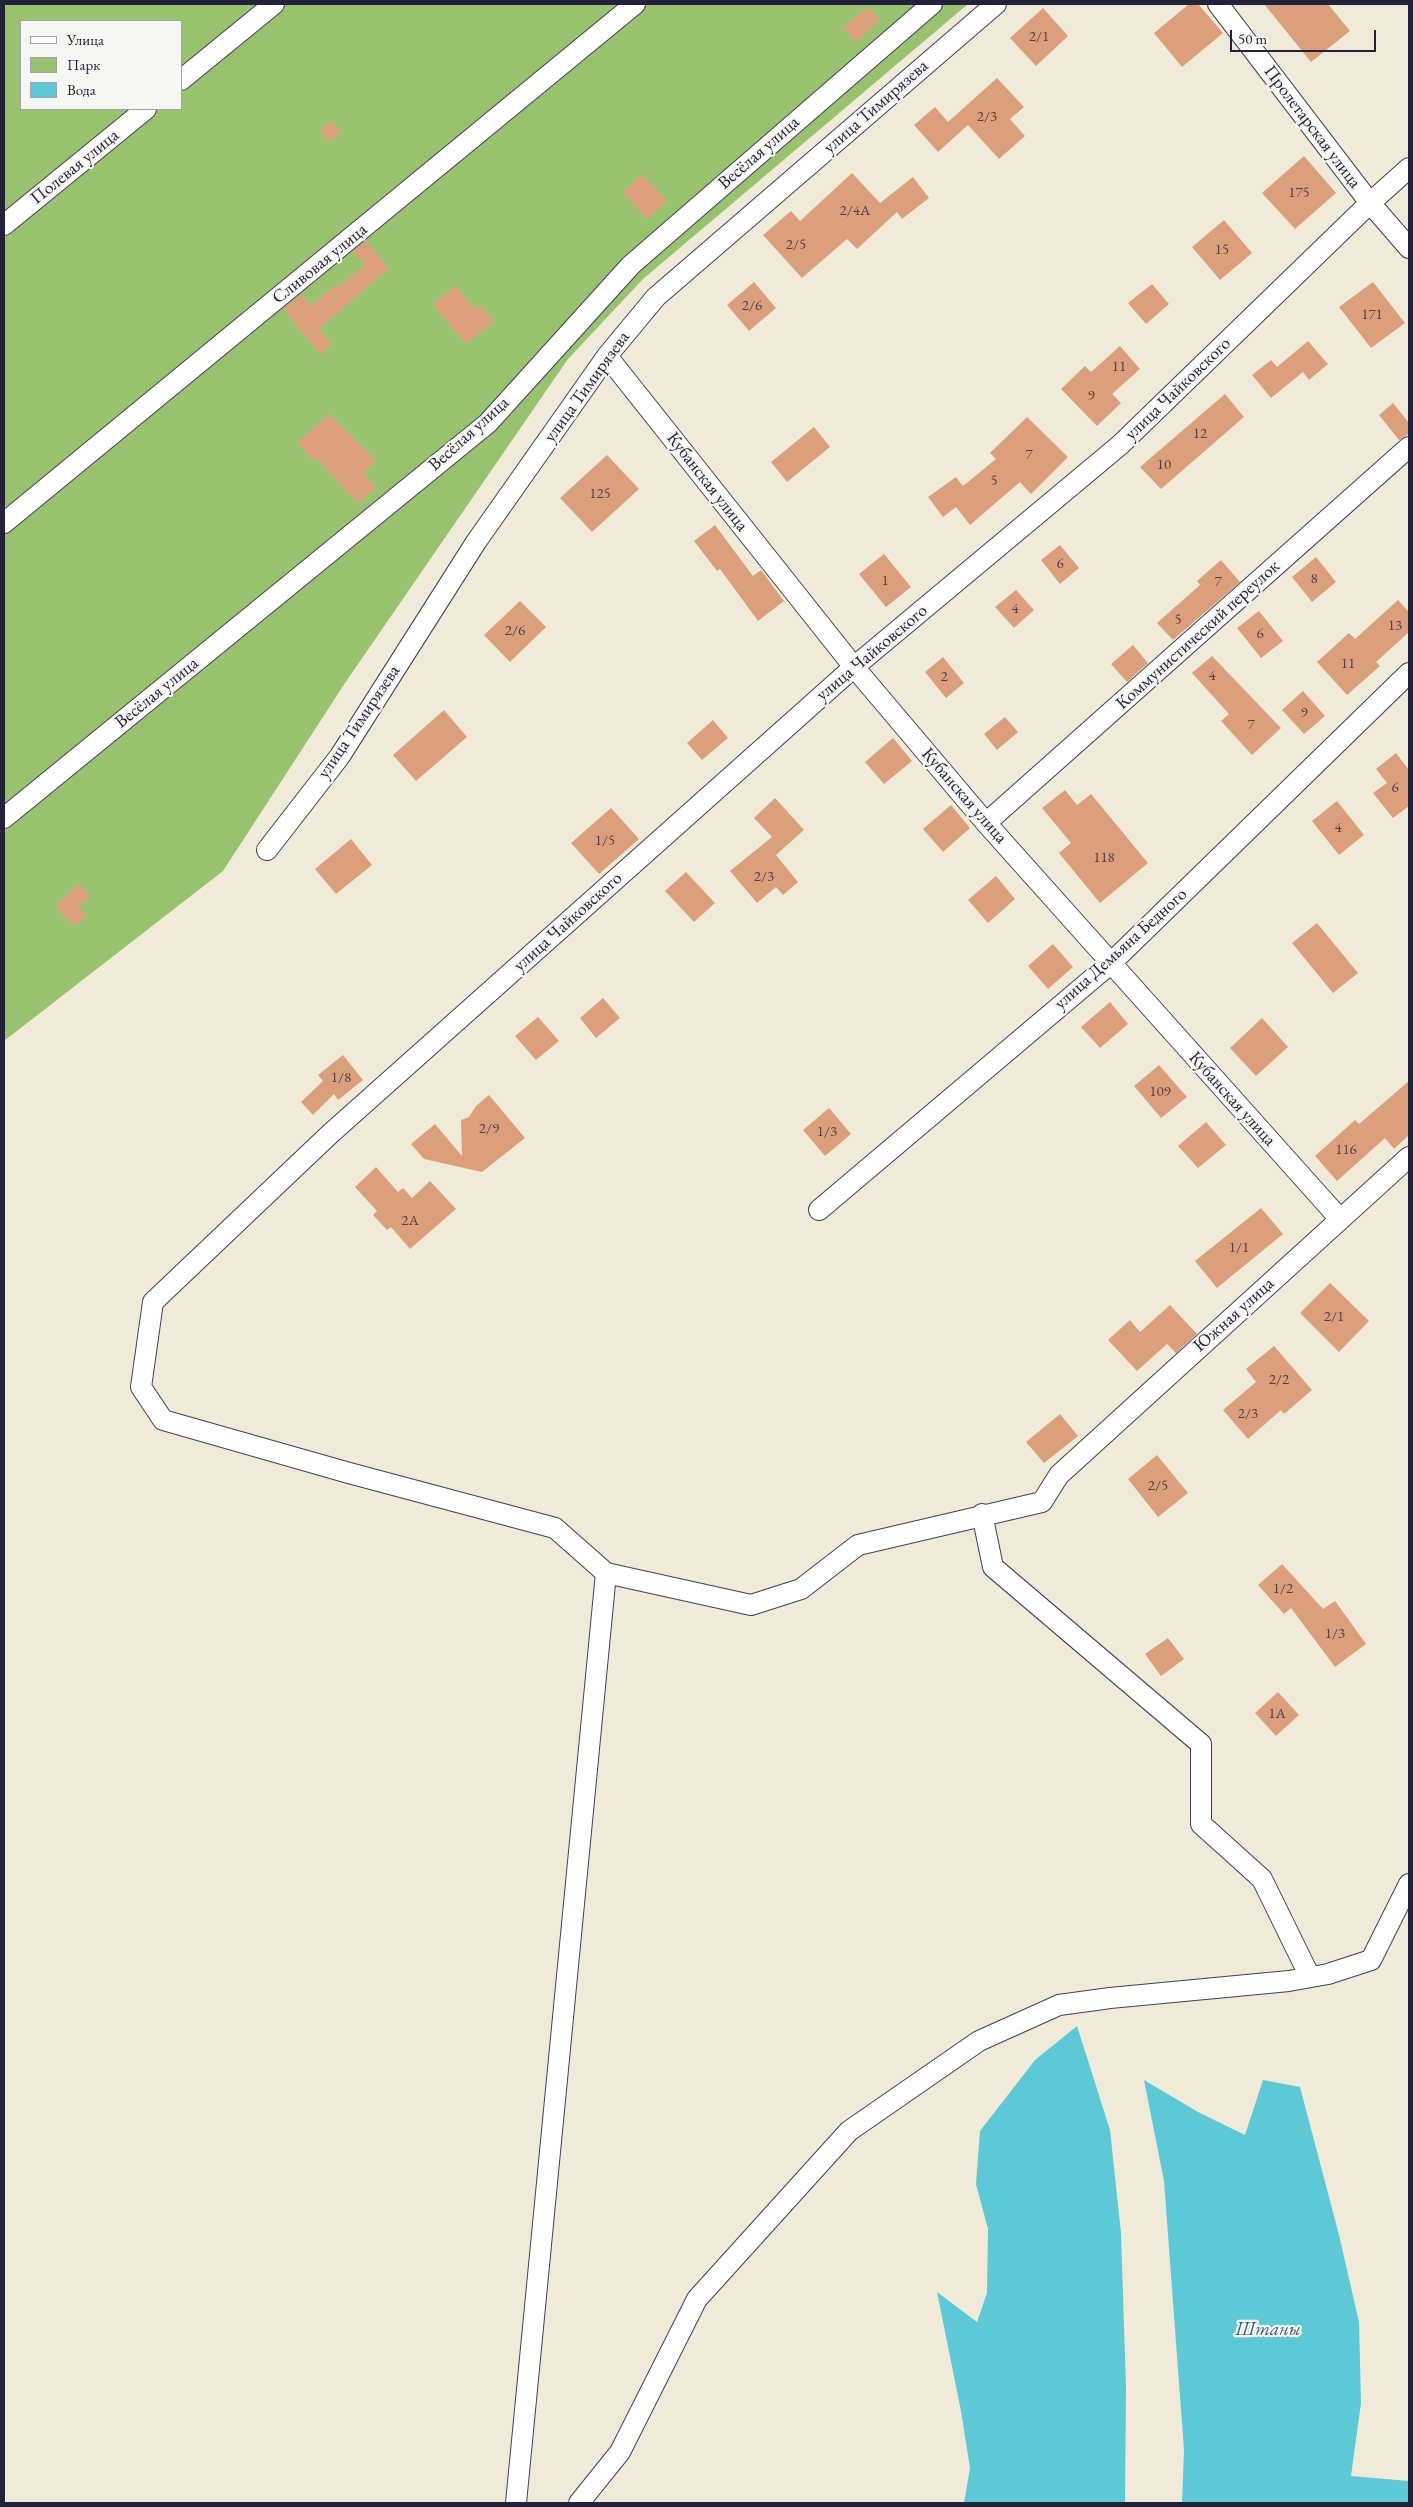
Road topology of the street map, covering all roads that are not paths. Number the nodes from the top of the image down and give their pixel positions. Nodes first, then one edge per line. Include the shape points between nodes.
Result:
1 (274, 4) edge
2 (636, 4) edge
3 (932, 4) edge
4 (996, 4) edge
5 (1218, 4) edge
6 (182, 79) edge
7 (145, 110) edge
8 (1409, 168) edge
9 (1370, 203) junction
10 (4, 225) edge
11 (1409, 248) edge
12 (607, 356) junction
13 (1409, 448) edge
14 (4, 523) edge
15 (854, 667) junction
16 (1409, 673) edge
17 (4, 818) edge
18 (986, 824) junction
19 (267, 850) dead end
20 (1110, 964) junction
21 (1409, 1157) edge
22 (819, 1210) dead end
23 (1340, 1219) junction
24 (982, 1514) junction
25 (606, 1573) junction
26 (1409, 1884) edge
27 (1310, 1977) junction
28 (516, 2503) edge
29 (579, 2503) edge

1 - 6 street
2 - 14 street, Сливовая улица
3 - 17 street, Весёлая улица via 631,265 488,423
4 - 12 street, улица Тимирязева via 656,297
5 - 9 street, Пролетарская улица
7 - 10 street, Полевая улица
8 - 9 street, улица Чайковского
9 - 11 street, Пролетарская улица
9 - 15 street, улица Чайковского via 1120,445
12 - 15 street, Кубанская улица
12 - 19 street, улица Тимирязева via 476,542 340,756
13 - 18 street, Коммунистический переулок
15 - 18 street, Кубанская улица
15 - 25 street, улица Чайковского via 330,1134 153,1302 141,1387 163,1420 555,1528
16 - 20 street, улица Демьяна Бедного
18 - 20 street, Кубанская улица
20 - 22 street, улица Демьяна Бедного
20 - 23 street, Кубанская улица
21 - 23 street, Южная улица
23 - 24 street, Южная улица via 1059,1475 1042,1502
24 - 25 street, Южная улица via 858,1545 801,1589 751,1605
24 - 27 street via 993,1567 1201,1744 1201,1824 1262,1879
25 - 28 street
26 - 27 street via 1371,1960
27 - 29 street via 1059,2005 979,2041 849,2131 697,2299 620,2452

